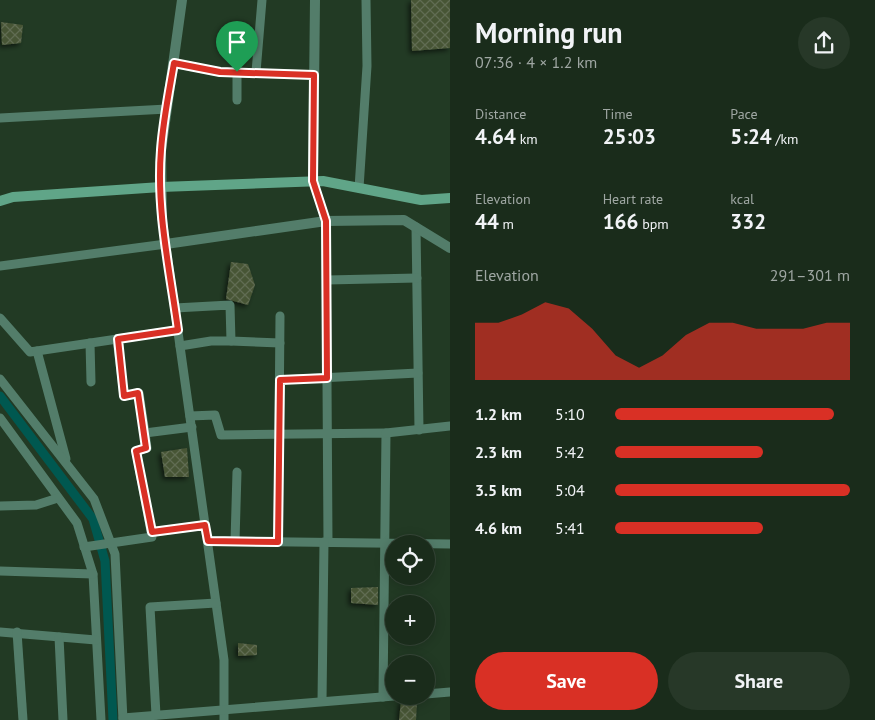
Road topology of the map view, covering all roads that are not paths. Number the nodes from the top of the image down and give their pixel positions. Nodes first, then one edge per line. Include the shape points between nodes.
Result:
1 (182, 0) edge
2 (262, 0) edge
3 (315, 0) edge
4 (366, 0) edge
5 (174, 63) junction
6 (237, 72) junction
7 (256, 72) junction
8 (314, 75) junction
9 (237, 100) dead end
10 (167, 109) junction
11 (0, 118) edge
12 (313, 181) junction
13 (161, 187) junction
14 (359, 188) junction
15 (450, 198) edge
16 (0, 201) edge
17 (162, 218) joint
18 (326, 221) junction
19 (416, 227) junction
20 (166, 244) junction
21 (450, 248) edge
22 (0, 266) edge
23 (416, 278) junction
24 (327, 280) junction
25 (175, 308) junction
26 (280, 316) dead end
27 (0, 318) edge
28 (178, 330) junction
29 (118, 339) junction
30 (231, 341) junction
31 (90, 343) junction
32 (280, 343) junction
33 (180, 346) junction
34 (37, 351) junction
35 (418, 373) junction
36 (327, 378) junction
37 (0, 379) edge
38 (280, 380) junction
39 (91, 382) dead end
40 (190, 416) junction
41 (0, 418) edge
42 (450, 426) edge
43 (192, 427) junction
44 (419, 430) junction
45 (145, 433) junction
46 (327, 433) junction
47 (279, 434) junction
48 (386, 434) junction
49 (67, 465) junction
50 (237, 472) dead end
51 (58, 498) junction
52 (0, 506) edge
53 (205, 525) junction
54 (152, 532) junction
55 (208, 541) junction
56 (110, 542) junction
57 (235, 542) junction
58 (278, 542) junction
59 (326, 542) junction
60 (384, 543) junction
61 (450, 544) edge
62 (84, 547) junction
63 (0, 571) edge
64 (93, 574) junction
65 (216, 603) junction
66 (0, 632) edge
67 (17, 632) junction
68 (59, 637) junction
69 (96, 640) junction
70 (450, 692) edge
71 (435, 693) edge
72 (382, 697) junction
73 (385, 697) edge
74 (322, 701) junction
75 (223, 708) junction
76 (156, 715) junction
77 (123, 719) edge
78 (23, 720) edge
79 (63, 720) edge
80 (100, 720) edge
81 (224, 720) edge

1 - 5 street
2 - 7 street
3 - 8 street
4 - 14 street via 367,66
5 - 6 street
5 - 10 street
6 - 7 street
6 - 9 street
7 - 8 street
8 - 12 street
10 - 11 street
10 - 13 street via 161,151
12 - 13 main road
12 - 14 main road
12 - 18 street
13 - 16 main road
13 - 17 street
14 - 15 main road via 421,200
17 - 20 street
18 - 19 street via 404,220
18 - 20 street
18 - 24 street
19 - 21 street
19 - 23 street
20 - 22 street
20 - 25 street
23 - 24 street
23 - 35 street
24 - 36 street
25 - 28 street
25 - 30 street via 230,305
26 - 32 street
27 - 34 street via 30,352
28 - 29 street
28 - 33 street
29 - 31 street
29 - 45 street via 124,396 138,393
30 - 32 street
30 - 33 street
31 - 34 street
31 - 39 street
32 - 38 street
33 - 40 street
34 - 49 street
35 - 36 street
35 - 44 street
36 - 38 street
36 - 46 street
37 - 49 street
38 - 47 street
40 - 43 street
40 - 47 street via 215,415 221,435
41 - 51 street
42 - 44 street
43 - 45 street
43 - 53 street
44 - 48 street
45 - 54 street via 146,448 136,451
46 - 47 street
46 - 48 street
46 - 59 street
47 - 58 street
48 - 60 street
49 - 56 street via 94,499
50 - 57 street
51 - 52 street via 36,505
51 - 62 street via 77,524
53 - 54 street
53 - 55 street
54 - 56 street via 152,537
55 - 57 street
55 - 65 street
56 - 62 street
56 - 77 street via 115,554
57 - 58 street
58 - 59 street
59 - 60 street
59 - 74 street
60 - 61 street
60 - 72 street
62 - 64 street
63 - 64 street
64 - 69 street
65 - 75 street via 224,660
65 - 76 street via 150,607
66 - 67 street
67 - 68 street
67 - 78 street
68 - 69 street
68 - 79 street
69 - 80 street
70 - 71 street
72 - 73 street
72 - 74 street
74 - 75 street
75 - 76 street
75 - 81 street
76 - 77 street

